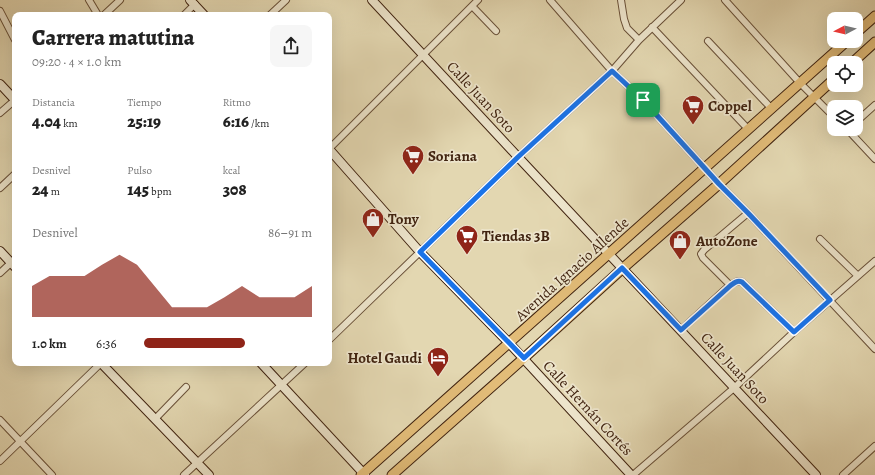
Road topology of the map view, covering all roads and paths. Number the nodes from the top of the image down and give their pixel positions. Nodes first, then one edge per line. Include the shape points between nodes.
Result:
1 (89, 0) edge
2 (120, 0) edge
3 (286, 0) edge
4 (372, 0) edge
5 (478, 0) edge
6 (550, 0) edge
7 (621, 0) edge
8 (681, 0) edge
9 (725, 0) edge
10 (192, 2) edge
11 (472, 6) junction
12 (0, 11) edge
13 (96, 12) edge
14 (107, 12) edge
15 (186, 12) edge
16 (201, 12) edge
17 (273, 12) edge
18 (875, 16) edge
19 (652, 27) junction
20 (863, 27) edge
21 (496, 31) dead end
22 (12, 34) edge
23 (639, 40) junction
24 (708, 41) dead end
25 (875, 42) edge
26 (839, 48) edge
27 (423, 55) junction
28 (860, 56) edge
29 (612, 71) junction
30 (800, 83) junction
31 (0, 84) edge
32 (827, 85) edge
33 (12, 97) edge
34 (814, 97) junction
35 (12, 103) edge
36 (875, 105) edge
37 (771, 108) junction
38 (827, 110) edge
39 (0, 113) edge
40 (863, 116) edge
41 (748, 129) junction
42 (854, 136) edge
43 (332, 146) edge
44 (332, 152) edge
45 (518, 157) junction
46 (874, 157) edge
47 (705, 168) junction
48 (12, 177) edge
49 (719, 184) junction
50 (0, 188) edge
51 (748, 213) junction
52 (820, 239) dead end
53 (0, 251) edge
54 (420, 252) junction
55 (609, 254) junction
56 (12, 261) edge
57 (875, 262) edge
58 (12, 264) edge
59 (622, 268) junction
60 (0, 273) edge
61 (858, 276) junction
62 (730, 286) junction
63 (830, 300) junction
64 (681, 330) junction
65 (794, 332) junction
66 (332, 337) edge
67 (509, 343) junction
68 (875, 349) edge
69 (524, 358) junction
70 (98, 366) edge
71 (104, 366) edge
72 (264, 366) edge
73 (302, 366) edge
74 (282, 386) junction
75 (186, 387) dead end
76 (734, 388) junction
77 (155, 418) junction
78 (0, 420) edge
79 (20, 441) junction
80 (875, 446) edge
81 (0, 461) edge
82 (197, 463) junction
83 (363, 474) edge
84 (52, 475) edge
85 (184, 475) edge
86 (209, 475) edge
87 (392, 475) edge
88 (632, 475) edge
89 (816, 475) edge
90 (843, 475) edge

1 - 13 street
2 - 14 street
3 - 17 street
4 - 27 main road, Calle Juan Soto
5 - 11 street
6 - 29 street
7 - 23 street via 627,28
8 - 19 street
9 - 30 street
10 - 15 street
10 - 16 main road
11 - 21 street
11 - 27 street
12 - 22 street
18 - 20 main road
19 - 23 street
19 - 41 street
23 - 29 street
24 - 37 street
25 - 28 main road
26 - 30 main road, Avenida Ignacio Allende
27 - 43 street
27 - 45 main road, Calle Juan Soto
29 - 45 street
29 - 47 street via 643,100
30 - 34 street
30 - 37 main road, Avenida Ignacio Allende
31 - 33 main road
32 - 34 main road
34 - 38 street
34 - 49 main road
35 - 39 street
36 - 40 street
37 - 41 main road, Avenida Ignacio Allende
41 - 47 main road, Avenida Ignacio Allende
42 - 46 street
44 - 54 main road, Calle Hernán Cortés
45 - 54 street
45 - 55 main road, Calle Juan Soto
47 - 49 street
47 - 55 main road, Avenida Ignacio Allende
48 - 50 street
49 - 51 street
49 - 59 main road
51 - 62 street via 702,254
51 - 63 street
52 - 61 street
53 - 56 main road
54 - 66 street
54 - 67 main road, Calle Hernán Cortés
55 - 59 main road, Calle Juan Soto
55 - 67 main road, Avenida Ignacio Allende
57 - 61 street
58 - 60 street
59 - 64 main road, Calle Juan Soto
59 - 69 main road
61 - 63 street
62 - 64 street
62 - 65 street via 735,282 742,282
63 - 65 street
63 - 68 street
64 - 76 main road, Calle Juan Soto
65 - 76 street
67 - 69 main road, Calle Hernán Cortés
67 - 83 main road, Avenida Ignacio Allende
69 - 87 main road
69 - 88 main road, Calle Hernán Cortés
70 - 79 street
71 - 77 main road
72 - 74 main road
73 - 74 street
74 - 82 street
74 - 83 main road
75 - 77 street
76 - 88 street
76 - 89 main road, Calle Juan Soto
77 - 82 main road
78 - 79 street
79 - 81 street
79 - 84 street
80 - 90 street
82 - 85 street
82 - 86 main road

